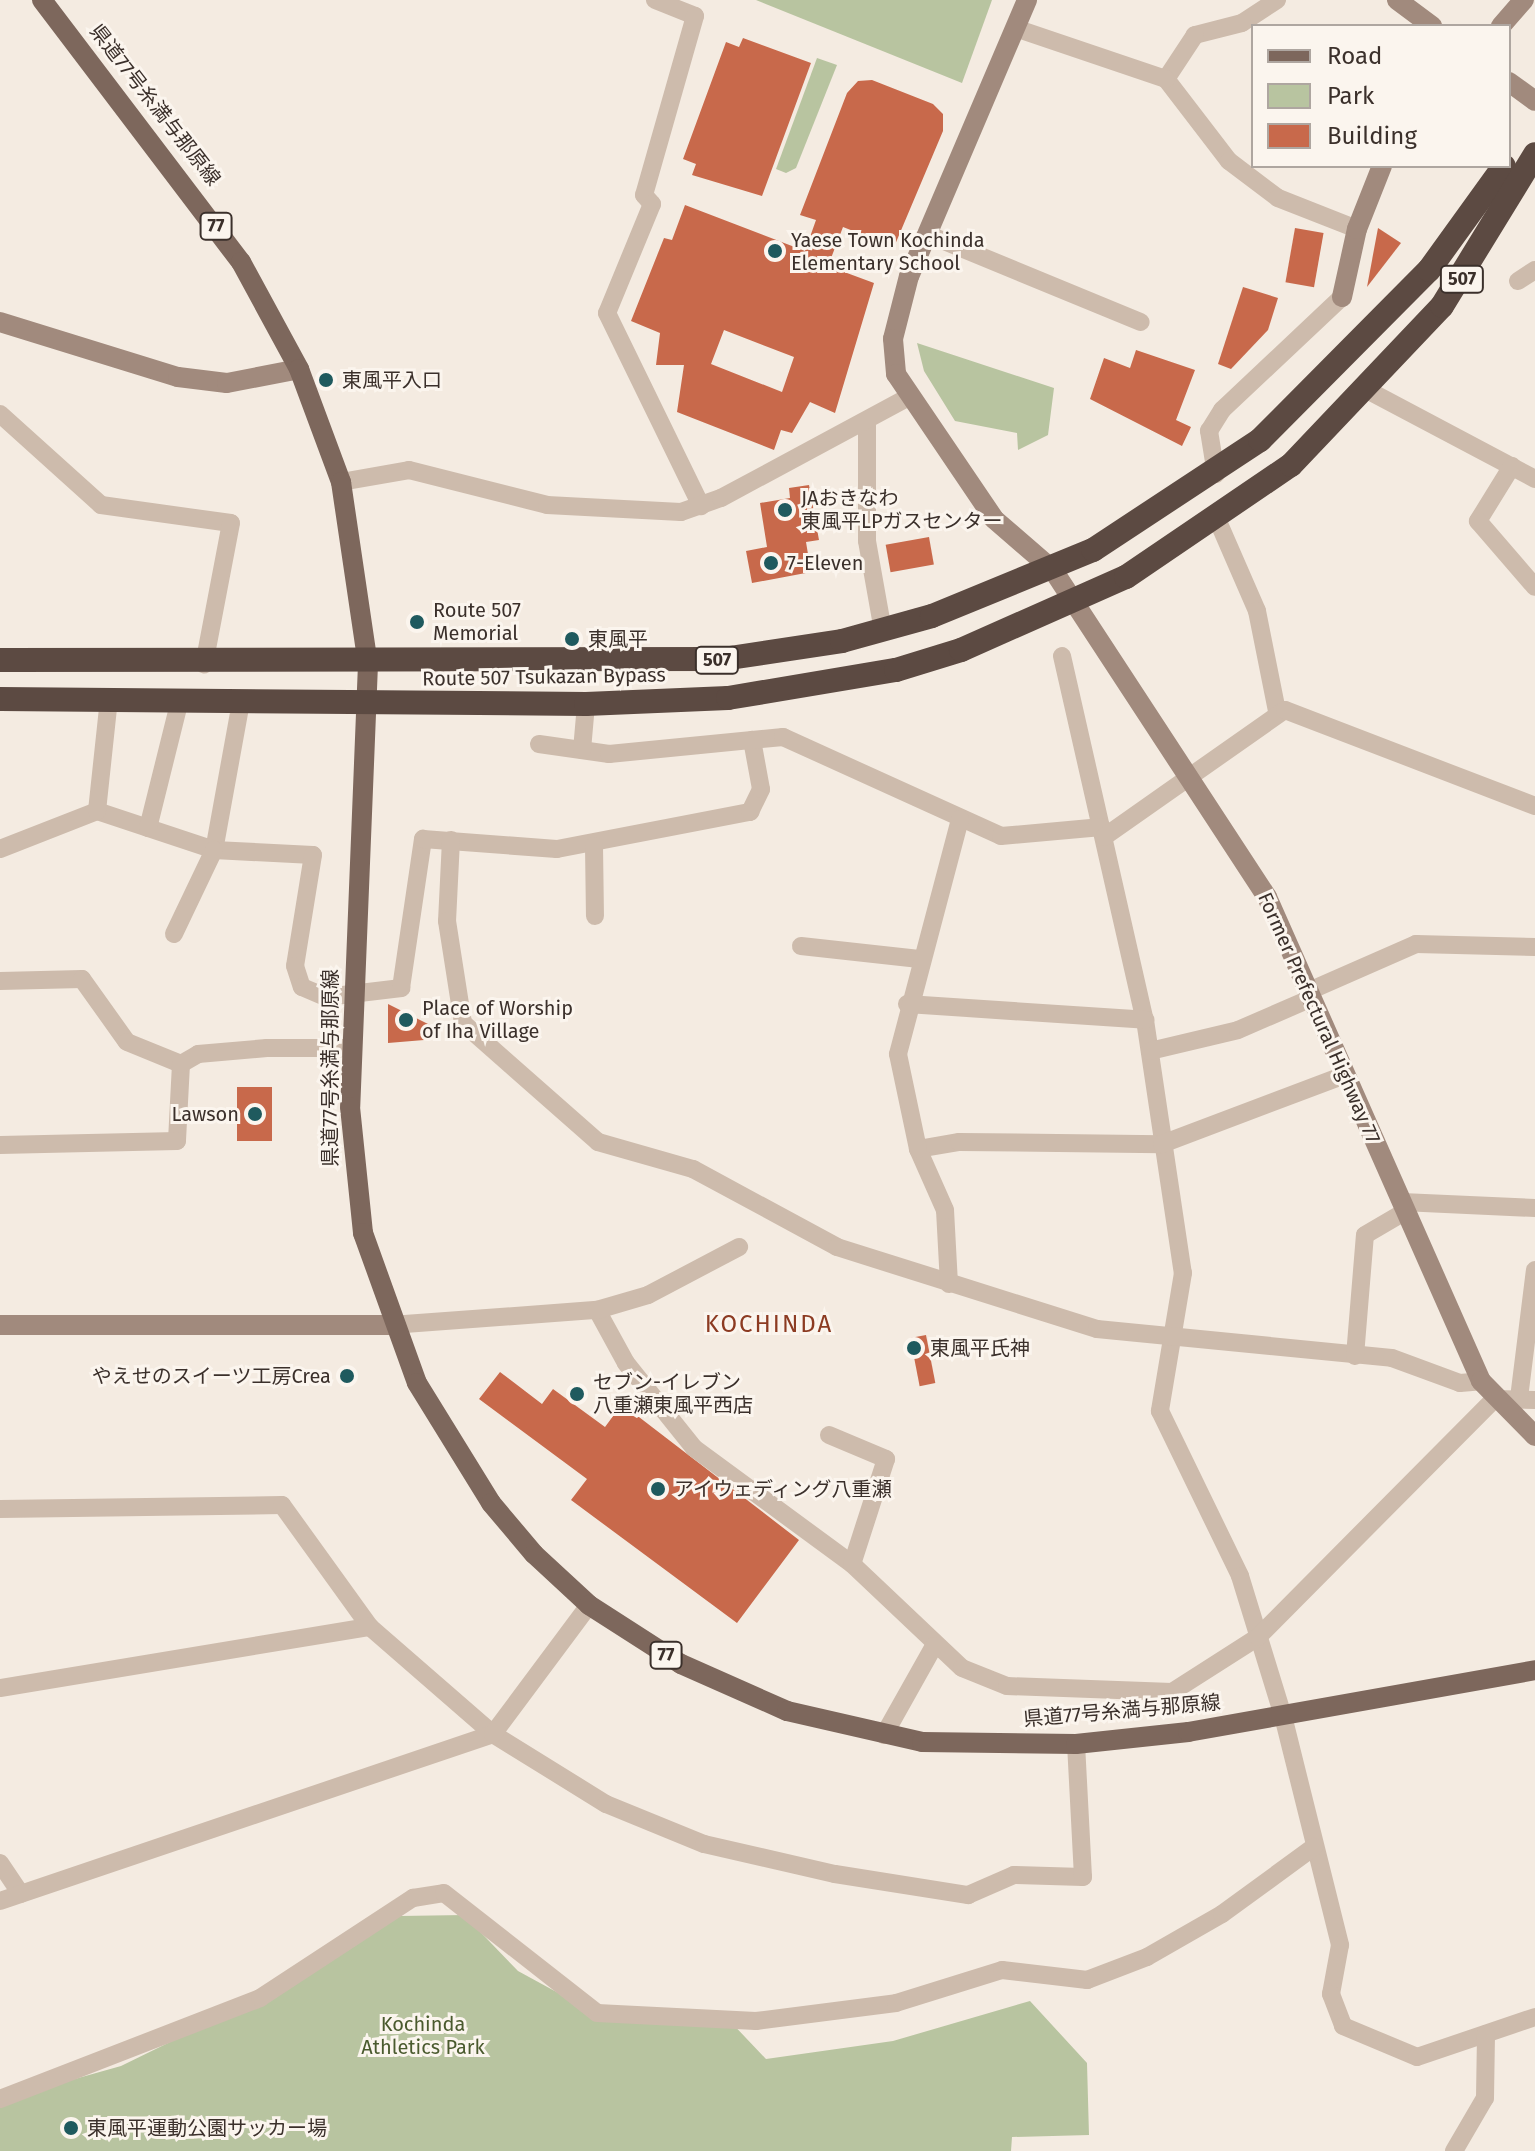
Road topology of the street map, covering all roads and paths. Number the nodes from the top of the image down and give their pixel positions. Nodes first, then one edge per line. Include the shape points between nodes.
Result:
1 (42, 0) edge
2 (655, 0) edge
3 (1027, 0) edge
4 (1277, 0) edge
5 (1397, 0) edge
6 (1524, 0) edge
7 (1429, 24) edge
8 (1503, 24) edge
9 (1018, 29) junction
10 (1166, 79) junction
11 (1511, 83) edge
12 (1535, 101) edge
13 (1535, 134) edge
14 (1535, 154) edge
15 (1511, 159) edge
16 (1381, 168) edge
17 (1502, 168) edge
18 (1357, 229) junction
19 (927, 234) junction
20 (1535, 270) edge
21 (1518, 281) dead end
22 (1342, 297) joint
23 (0, 322) edge
24 (1141, 322) dead end
25 (299, 369) junction
26 (1369, 391) junction
27 (907, 398) junction
28 (0, 414) edge
29 (867, 421) junction
30 (1512, 466) junction
31 (1216, 474) junction
32 (1535, 479) edge
33 (341, 482) junction
34 (701, 506) junction
35 (1217, 519) junction
36 (1053, 570) junction
37 (1535, 587) edge
38 (1075, 605) junction
39 (883, 631) junction
40 (1062, 656) dead end
41 (0, 660) edge
42 (204, 664) junction
43 (368, 664) junction
44 (0, 699) edge
45 (109, 699) junction
46 (180, 700) junction
47 (241, 702) junction
48 (368, 703) junction
49 (586, 704) junction
50 (1277, 711) junction
51 (752, 740) junction
52 (539, 744) dead end
53 (582, 750) junction
54 (1186, 777) junction
55 (1535, 806) edge
56 (97, 811) junction
57 (960, 819) junction
58 (148, 828) junction
59 (1103, 832) junction
60 (451, 840) junction
61 (594, 846) junction
62 (0, 849) edge
63 (214, 850) junction
64 (595, 916) dead end
65 (174, 934) dead end
66 (801, 946) dead end
67 (1535, 947) edge
68 (919, 959) junction
69 (0, 981) edge
70 (1310, 994) junction
71 (351, 997) junction
72 (907, 1004) junction
73 (1145, 1020) junction
74 (351, 1048) junction
75 (1150, 1051) junction
76 (181, 1064) junction
77 (1345, 1075) junction
78 (1162, 1144) junction
79 (0, 1145) edge
80 (918, 1149) junction
81 (1404, 1207) junction
82 (1535, 1208) edge
83 (739, 1247) dead end
84 (1535, 1270) edge
85 (949, 1284) junction
86 (597, 1310) junction
87 (0, 1325) edge
88 (391, 1325) junction
89 (1171, 1337) junction
90 (1355, 1356) junction
91 (1481, 1381) junction
92 (1494, 1399) junction
93 (1527, 1399) edge
94 (829, 1435) dead end
95 (1535, 1436) edge
96 (0, 1509) edge
97 (852, 1564) junction
98 (589, 1605) junction
99 (370, 1627) junction
100 (1258, 1637) junction
101 (934, 1646) junction
102 (1535, 1670) edge
103 (0, 1688) edge
104 (1283, 1716) junction
105 (493, 1734) junction
106 (884, 1735) junction
107 (1076, 1744) junction
108 (1314, 1847) junction
109 (0, 1863) edge
110 (21, 1894) junction
111 (0, 1901) edge
112 (1535, 2017) edge
113 (1486, 2034) junction
114 (0, 2099) edge
115 (1454, 2151) edge

1 - 25 main road, 県道77号糸満与那原線 / 77 via 207,212
2 - 34 street via 695,16 644,195 652,204 607,313
3 - 9 street
4 - 10 street via 1242,23 1195,35
5 - 7 street
6 - 8 street
9 - 10 street
9 - 19 street
10 - 18 street via 1229,161 1278,198
11 - 12 street
13 - 15 highway
14 - 26 highway, 507 via 1481,253
16 - 18 street
17 - 31 highway, 507 via 1378,327
18 - 22 street
19 - 24 street
19 - 27 street via 893,339
20 - 21 street
22 - 31 street via 1222,410 1209,431
23 - 25 street via 178,377 227,383
25 - 33 main road, 県道77号糸満与那原線 / 77
26 - 30 street
26 - 35 highway, 507 via 1291,465
27 - 29 street
27 - 36 street, Former Prefectural Highway 77 via 994,519
28 - 42 street via 101,505 231,523
29 - 34 street
29 - 39 street via 867,541
30 - 32 street
30 - 37 street via 1478,521
31 - 36 highway, 507
33 - 34 street via 409,470 547,505 681,512
33 - 43 main road, 県道77号糸満与那原線 / 77
35 - 38 highway, 507
35 - 50 street via 1257,611
36 - 38 street, Former Prefectural Highway 77
36 - 39 highway, Route 507 Tsukazan Bypass / 507
38 - 49 highway, Route 507 Tsukazan Bypass / 507 via 896,670 787,693
38 - 54 street, Former Prefectural Highway 77
39 - 43 highway, Route 507 Tsukazan Bypass / 507 via 723,659
40 - 59 street
41 - 42 highway, Route 507 Tsukazan Bypass / 507
42 - 43 highway, Route 507 Tsukazan Bypass / 507
43 - 48 main road, 県道77号糸満与那原線 / 77
44 - 45 highway, Route 507 Tsukazan Bypass / 507
45 - 46 highway, Route 507 Tsukazan Bypass / 507
45 - 56 street
46 - 47 highway, Route 507 Tsukazan Bypass / 507
46 - 58 street
47 - 48 highway, Route 507 Tsukazan Bypass / 507
47 - 63 street
48 - 49 highway, Route 507 Tsukazan Bypass / 507
48 - 71 main road, 県道77号糸満与那原線 / 77
49 - 53 street
50 - 54 street
50 - 55 street via 1297,709
51 - 53 street via 609,754
51 - 57 street via 783,737
51 - 61 street via 761,789 750,812
52 - 53 street
54 - 59 street
54 - 70 street, Former Prefectural Highway 77 via 1267,897
56 - 58 street
56 - 62 street
57 - 59 street via 1001,836
57 - 68 street
58 - 63 street
59 - 73 street
60 - 61 street
60 - 71 street via 423,839 401,988
60 - 85 street via 447,921 463,1023 565,1118 598,1142 693,1169 837,1247
61 - 64 street
63 - 65 street
63 - 71 street via 313,855 297,977 326,997
66 - 68 street
67 - 70 street via 1416,944
68 - 72 street
69 - 76 street via 82,979 127,1042
70 - 75 street via 1238,1030
70 - 77 street, Former Prefectural Highway 77
71 - 74 main road, 県道77号糸満与那原線 / 77
72 - 73 street
72 - 80 street via 898,1054
73 - 75 street
74 - 76 street via 226,1052
74 - 88 main road, 県道77号糸満与那原線 / 77 via 363,1233
75 - 78 street
76 - 79 street via 177,1141
77 - 78 street
77 - 81 street, Former Prefectural Highway 77
78 - 80 street via 959,1142
78 - 89 street via 1183,1273
80 - 85 street via 945,1210
81 - 82 street
81 - 90 street via 1365,1235
81 - 91 street, Former Prefectural Highway 77
83 - 86 street via 648,1295
84 - 93 street
85 - 89 street via 1097,1329
86 - 88 street
86 - 97 street via 626,1363 694,1448
87 - 88 street
88 - 98 main road, 県道77号糸満与那原線 / 77 via 450,1443 491,1503
89 - 90 street
89 - 100 street via 1160,1411 1240,1576
90 - 91 street via 1392,1358 1460,1383
91 - 92 street, Former Prefectural Highway 77
92 - 93 street
92 - 95 street, Former Prefectural Highway 77
92 - 100 street
94 - 97 street via 886,1459
96 - 99 street via 282,1505
97 - 101 street
98 - 105 street
98 - 106 main road, 県道77号糸満与那原線 / 77 via 734,1690
99 - 103 street
99 - 105 street
100 - 101 street via 1172,1692 1152,1695 1007,1686 983,1680
100 - 104 street
101 - 106 street
102 - 104 main road, 県道77号糸満与那原線 / 77
104 - 107 main road, 県道77号糸満与那原線 / 77
104 - 108 street
105 - 107 street via 606,1804 704,1844 968,1895 1014,1875 1083,1877
105 - 110 street
106 - 107 main road, 県道77号糸満与那原線 / 77 via 959,1745
108 - 113 street via 1340,1945 1331,1994 1343,2026 1417,2057
108 - 114 street via 1222,1914 1087,1980 1002,1970 896,2003 756,2021 597,2013 444,1893 413,1898 260,1998
109 - 110 street
110 - 111 street
112 - 113 street
113 - 115 street via 1485,2098

